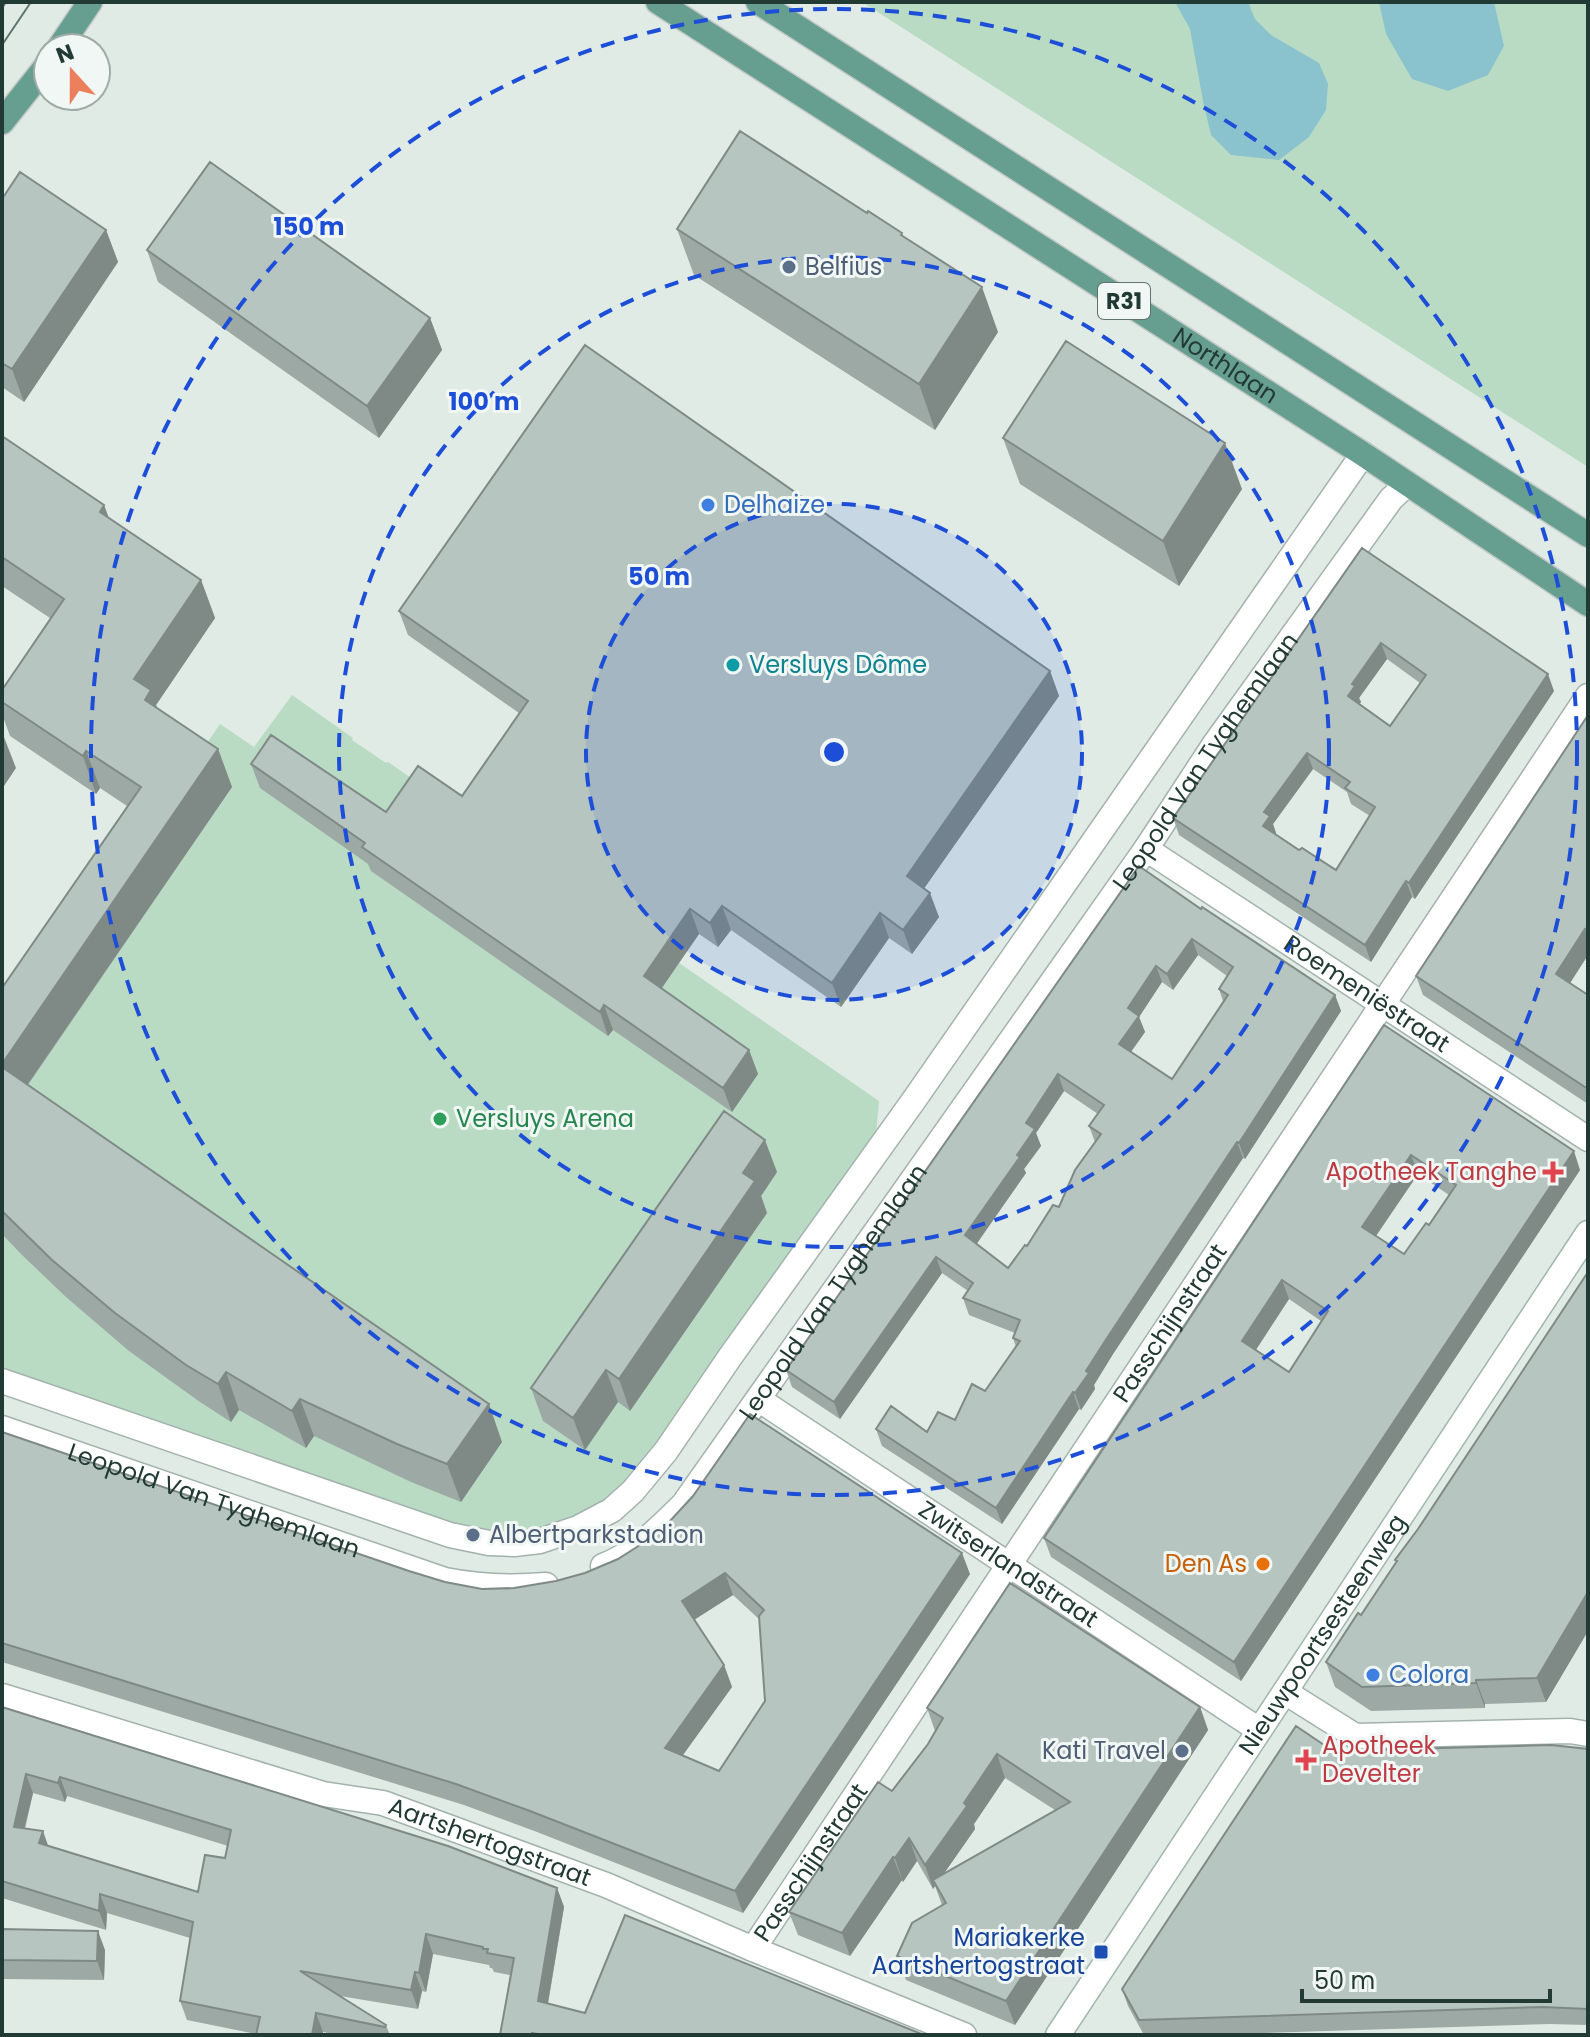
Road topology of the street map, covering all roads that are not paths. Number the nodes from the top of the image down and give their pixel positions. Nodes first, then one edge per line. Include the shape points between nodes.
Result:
1 (90, 2) edge
2 (658, 2) edge
3 (758, 2) edge
4 (70, 32) edge
5 (32, 84) edge
6 (2, 122) edge
7 (1363, 454) junction
8 (1407, 484) junction
9 (1588, 535) edge
10 (1588, 604) edge
11 (1588, 696) edge
12 (1146, 849) junction
13 (1382, 1004) junction
14 (1588, 1139) edge
15 (1588, 1233) edge
16 (2, 1381) edge
17 (758, 1399) junction
18 (2, 1428) edge
19 (1010, 1566) junction
20 (1285, 1692) junction
21 (2, 1696) edge
22 (1259, 1730) junction
23 (1588, 1734) edge
24 (753, 1949) junction
25 (964, 2035) edge
26 (1058, 2035) edge

1 - 4 main road
2 - 7 main road, Northlaan / R31
3 - 9 main road, R31
5 - 6 main road
7 - 8 main road, Northlaan / R31
7 - 16 street, Leopold Van Tyghemlaan via 666,1451 612,1510 540,1541 489,1543 450,1535
8 - 10 main road, Northlaan / R31
8 - 12 street, Leopold Van Tyghemlaan via 1223,732
11 - 13 street, Passchijnstraat
12 - 13 street, Roemeniëstraat
12 - 17 street, Leopold Van Tyghemlaan
13 - 14 street, Roemeniëstraat
13 - 19 street, Passchijnstraat
15 - 20 street, Nieuwpoortsesteenweg
17 - 18 street, Leopold Van Tyghemlaan via 683,1505 635,1548 574,1577 516,1588 445,1580
17 - 19 street, Zwitserlandstraat
19 - 22 street, Zwitserlandstraat
19 - 24 street, Passchijnstraat
20 - 22 street, Nieuwpoortsesteenweg
20 - 23 street via 1355,1736
21 - 24 street, Aartshertogstraat via 323,1794 383,1803 606,1885
22 - 26 street, Nieuwpoortsesteenweg
24 - 25 street, Aartshertogstraat

